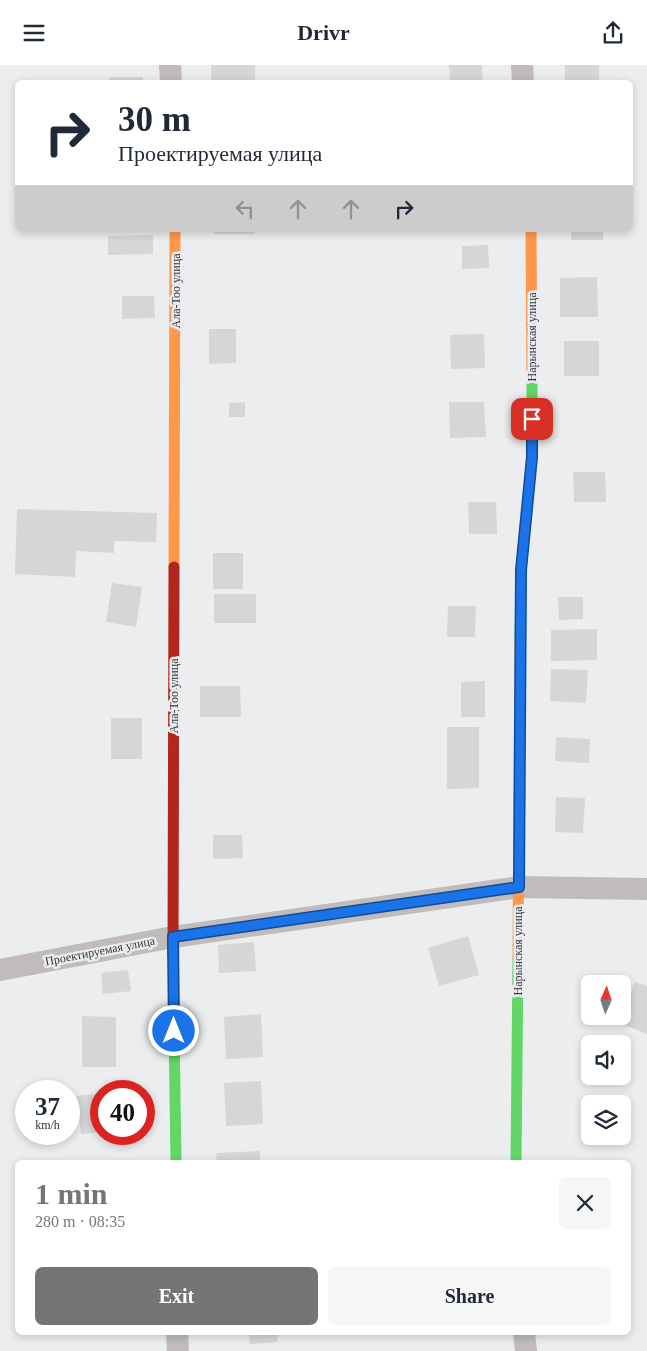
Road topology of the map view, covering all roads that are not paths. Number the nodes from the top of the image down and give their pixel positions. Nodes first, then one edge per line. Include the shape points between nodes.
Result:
1 (170, 65) edge
2 (522, 65) edge
3 (171, 80) edge
4 (523, 80) edge
5 (175, 232) edge
6 (531, 232) edge
7 (519, 887) junction
8 (647, 889) edge
9 (173, 937) junction
10 (0, 970) edge
11 (176, 1160) edge
12 (516, 1160) edge
13 (177, 1335) edge
14 (524, 1335) edge
15 (178, 1351) edge
16 (526, 1351) edge

1 - 3 street
2 - 4 street
5 - 9 street, Ала-Тоо улица
6 - 7 street, Нарынская улица via 532,457 521,570
7 - 8 street, Проектируемая улица
7 - 9 street, Проектируемая улица
7 - 12 street, Нарынская улица
9 - 10 street, Проектируемая улица
9 - 11 street, Ала-Тоо улица
13 - 15 street
14 - 16 street

